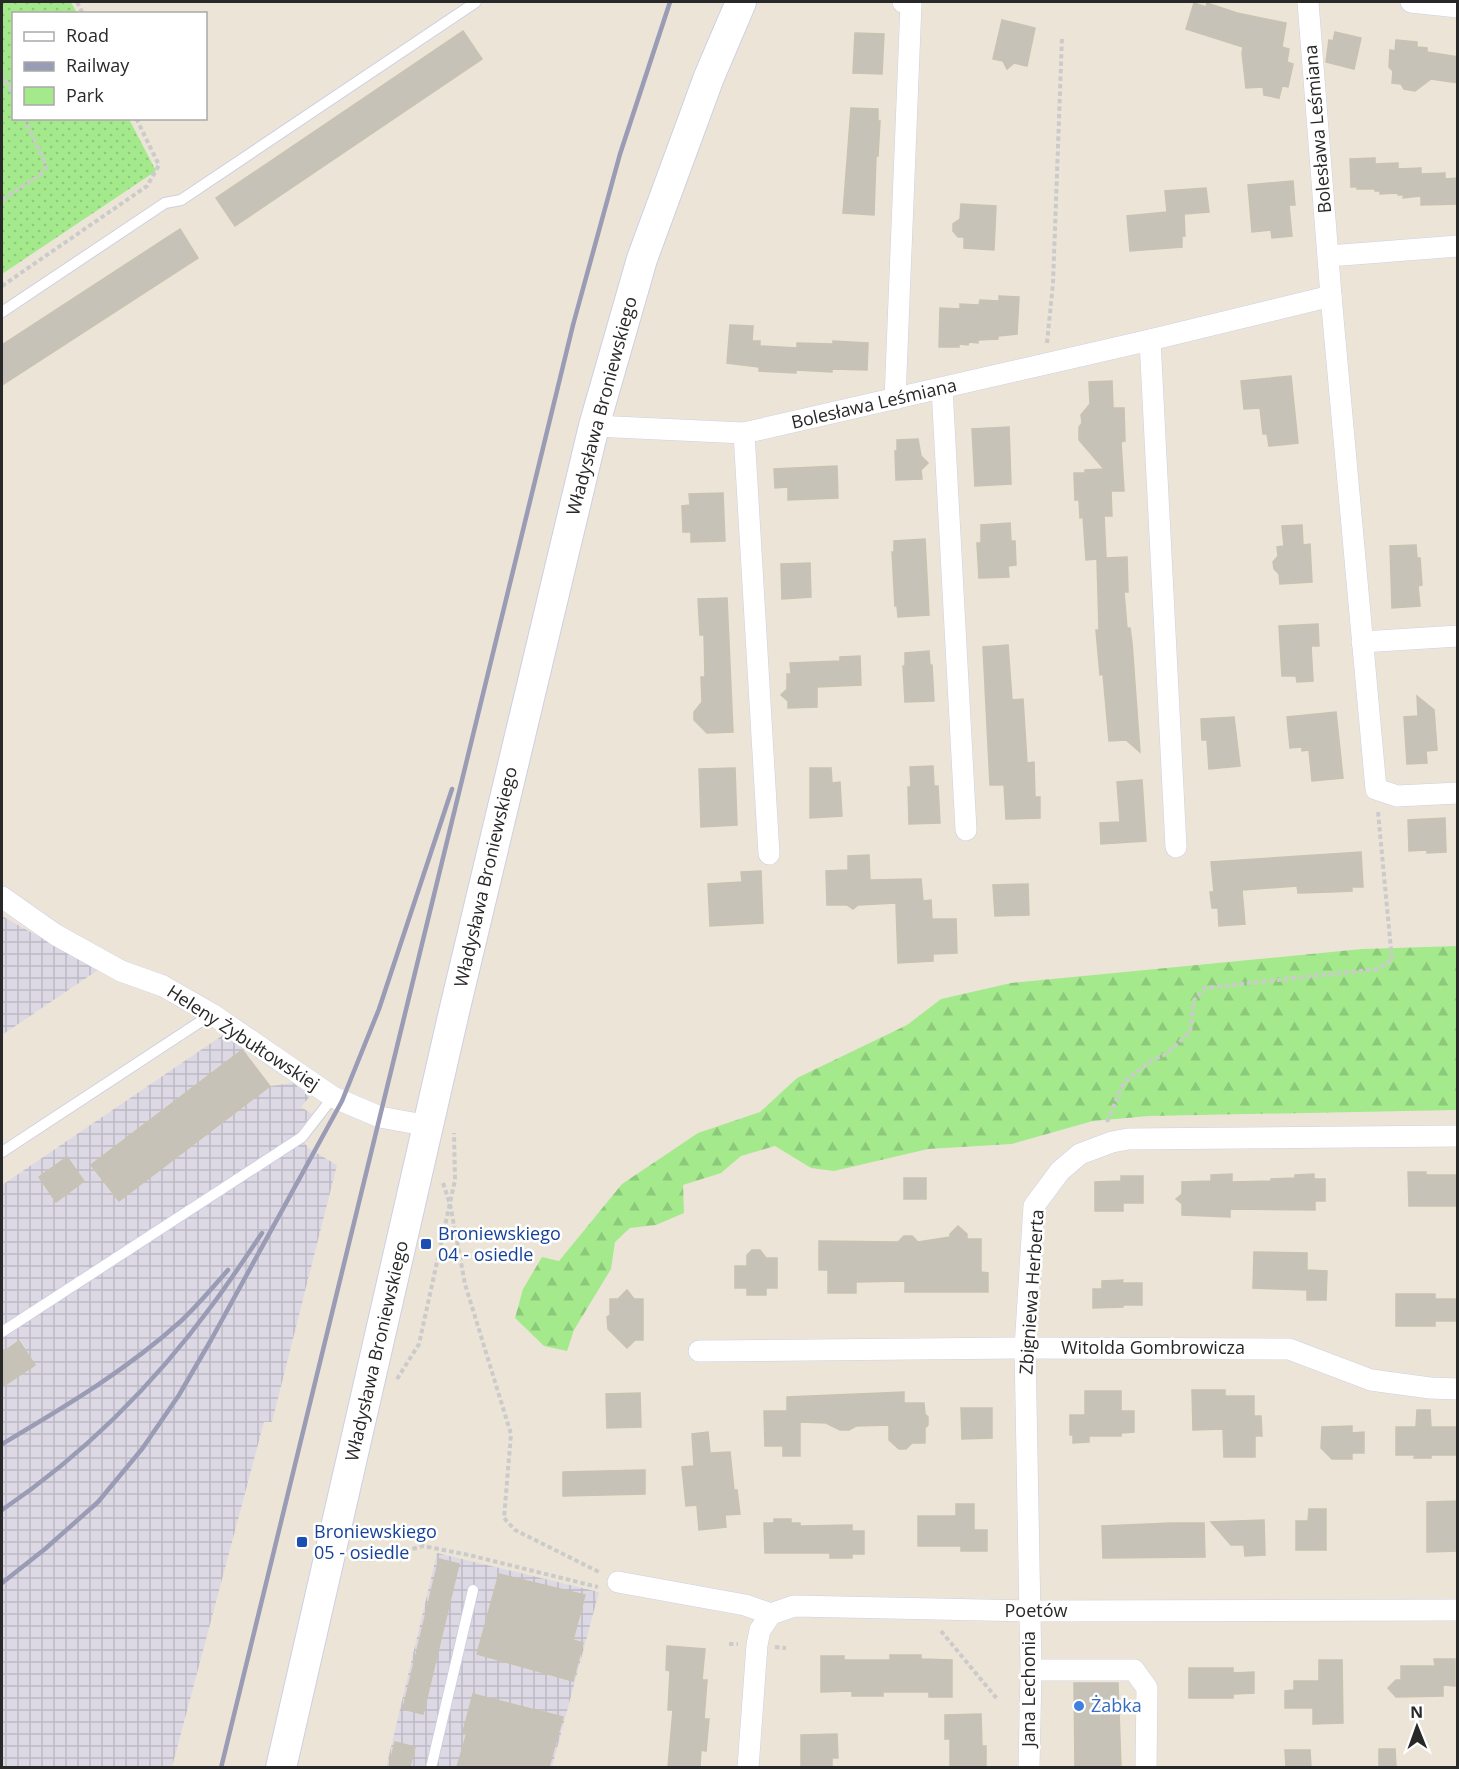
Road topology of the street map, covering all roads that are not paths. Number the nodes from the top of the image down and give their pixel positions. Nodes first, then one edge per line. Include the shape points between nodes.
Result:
1 (476, 2) edge
2 (741, 2) edge
3 (903, 2) edge
4 (1308, 2) edge
5 (1411, 2) edge
6 (1458, 7) edge
7 (1458, 246) edge
8 (1329, 256) junction
9 (1331, 296) junction
10 (2, 312) edge
11 (1150, 340) junction
12 (942, 388) junction
13 (896, 399) junction
14 (594, 426) junction
15 (744, 434) junction
16 (1458, 636) edge
17 (1362, 642) junction
18 (1458, 793) edge
19 (966, 830) dead end
20 (1176, 847) dead end
21 (769, 854) dead end
22 (2, 897) edge
23 (212, 1014) junction
24 (333, 1097) junction
25 (441, 1125) junction
26 (1458, 1136) edge
27 (2, 1152) edge
28 (2, 1332) edge
29 (1025, 1348) junction
30 (699, 1351) dead end
31 (1458, 1389) edge
32 (612, 1585) road end
33 (473, 1590) dead end
34 (1458, 1610) edge
35 (1029, 1611) junction
36 (771, 1614) junction
37 (1031, 1670) junction
38 (280, 1767) edge
39 (431, 1767) edge
40 (747, 1767) edge
41 (1029, 1767) edge
42 (1146, 1767) edge

1 - 10 lane via 181,200 165,203
2 - 14 main road, Władysława Broniewskiego via 642,259
3 - 13 street via 910,4
4 - 8 street, Bolesława Leśmiana
5 - 6 street
7 - 8 street
8 - 9 street, Bolesława Leśmiana
9 - 11 street, Bolesława Leśmiana
9 - 17 street
11 - 12 street, Bolesława Leśmiana
11 - 20 street
12 - 13 street, Bolesława Leśmiana
12 - 19 street
13 - 15 street, Bolesława Leśmiana
14 - 15 street, Bolesława Leśmiana
14 - 25 main road, Władysława Broniewskiego via 454,1012
15 - 21 street
16 - 17 street
17 - 18 street via 1376,789 1397,796
22 - 23 street, Heleny Żybułtowskiej via 56,935
23 - 24 street, Heleny Żybułtowskiej
23 - 27 lane
24 - 25 street, Heleny Żybułtowskiej via 380,1117
24 - 28 lane via 302,1137
25 - 38 main road, Władysława Broniewskiego
26 - 29 street, Zbigniewa Herberta via 1128,1139 1080,1154 1060,1172 1034,1206
29 - 30 street, Witolda Gombrowicza
29 - 31 street, Witolda Gombrowicza via 1289,1349 1371,1380
29 - 35 street, Zbigniewa Herberta
32 - 36 street via 745,1605
33 - 39 lane
34 - 35 street, Poetów
35 - 36 street, Poetów via 794,1606
35 - 37 street, Jana Lechonia
36 - 40 street via 760,1630 757,1645
37 - 41 street, Jana Lechonia
37 - 42 street via 1134,1670 1147,1688

